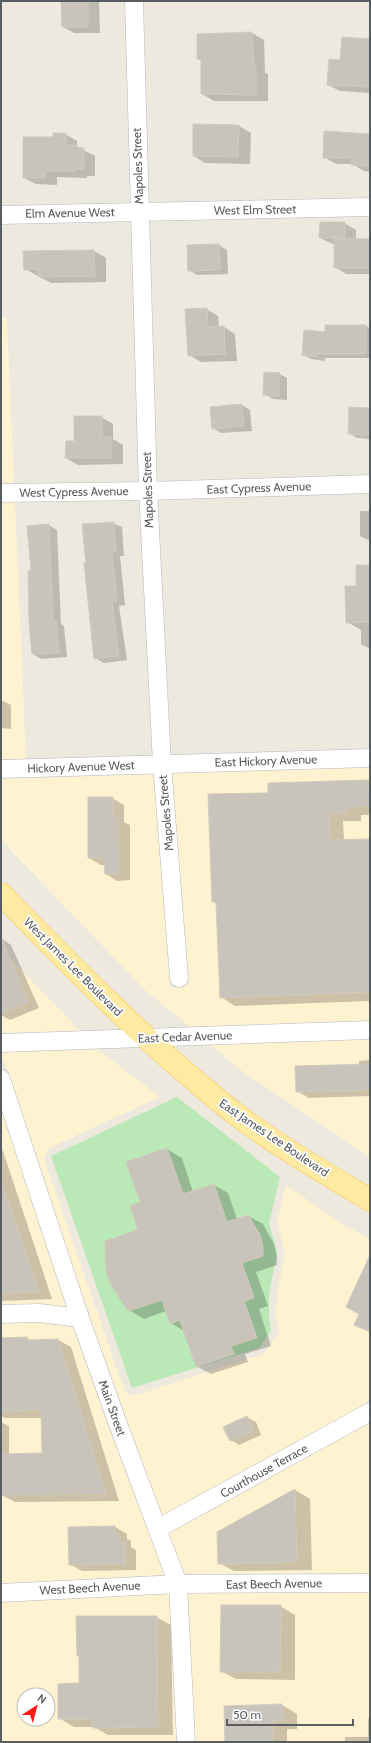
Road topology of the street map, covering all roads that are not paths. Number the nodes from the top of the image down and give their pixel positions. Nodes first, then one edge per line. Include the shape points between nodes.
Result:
1 (134, 1) edge
2 (370, 207) edge
3 (139, 212) junction
4 (1, 215) edge
5 (370, 484) edge
6 (148, 491) junction
7 (1, 493) edge
8 (370, 758) edge
9 (162, 764) junction
10 (1, 769) edge
11 (1, 894) edge
12 (179, 978) dead end
13 (370, 1030) edge
14 (147, 1038) junction
15 (1, 1042) edge
16 (1, 1080) edge
17 (370, 1200) edge
18 (1, 1314) edge
19 (80, 1318) junction
20 (370, 1412) edge
21 (157, 1529) junction
22 (370, 1583) edge
23 (178, 1584) junction
24 (1, 1593) edge
25 (186, 1742) edge

1 - 3 street, Mapoles Street
2 - 3 street, West Elm Street
3 - 4 street, Elm Avenue West
3 - 6 street, Mapoles Street
5 - 6 street, East Cypress Avenue
6 - 7 street, West Cypress Avenue
6 - 9 street, Mapoles Street
8 - 9 street, East Hickory Avenue
9 - 10 street, Hickory Avenue West
9 - 12 street, Mapoles Street
11 - 14 main road, West James Lee Boulevard via 61,956
13 - 14 street, East Cedar Avenue
14 - 15 street, East Cedar Avenue
14 - 17 main road, East James Lee Boulevard via 225,1105 273,1140
16 - 19 street, Main Street
18 - 19 street via 39,1313
19 - 21 street, Main Street
20 - 21 street, Courthouse Terrace
21 - 23 street, Main Street
22 - 23 street, East Beech Avenue
23 - 24 street, West Beech Avenue
23 - 25 street, Main Street

